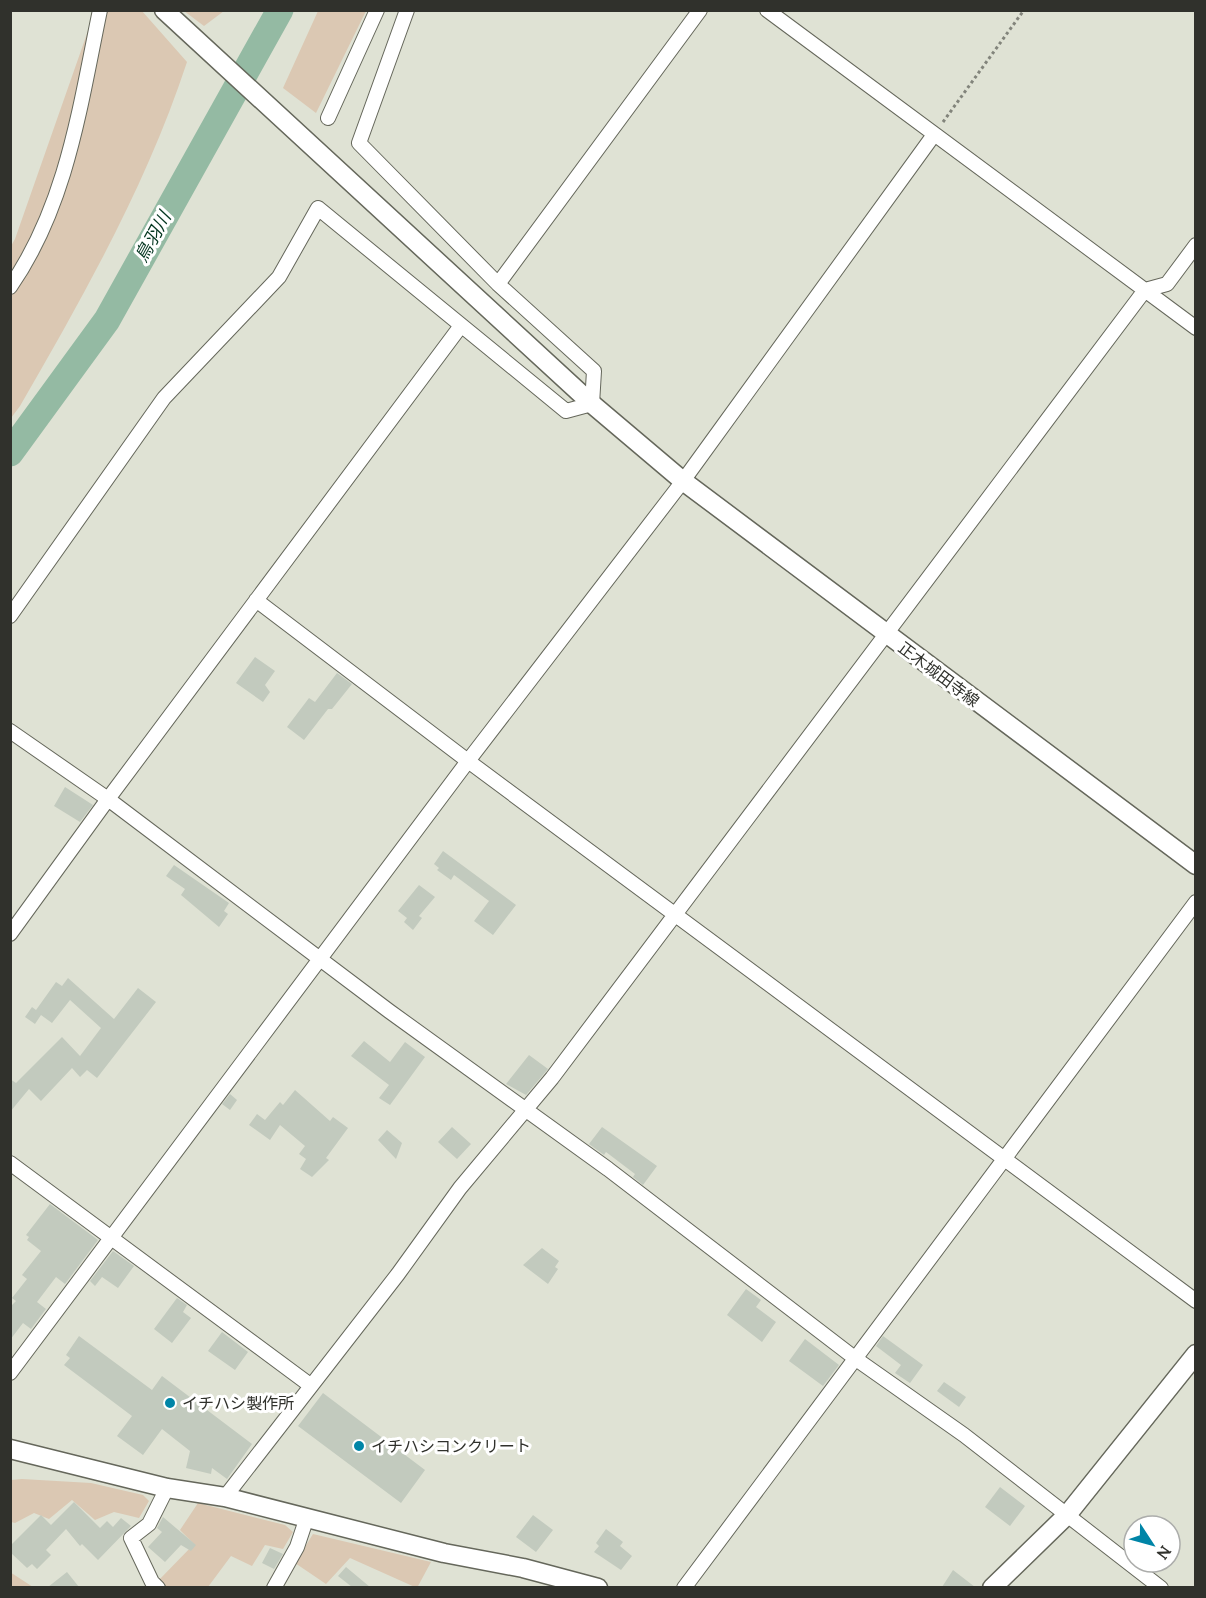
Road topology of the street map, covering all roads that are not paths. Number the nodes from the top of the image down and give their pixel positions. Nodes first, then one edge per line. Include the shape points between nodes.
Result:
1 (100, 10) edge
2 (164, 10) edge
3 (377, 10) edge
4 (407, 10) edge
5 (700, 10) edge
6 (767, 10) edge
7 (328, 118) dead end
8 (933, 136) junction
9 (1196, 245) edge
10 (498, 284) junction
11 (10, 287) edge
12 (1145, 290) junction
13 (460, 327) junction
14 (1196, 328) edge
15 (592, 404) junction
16 (683, 481) junction
17 (256, 600) junction
18 (10, 616) edge
19 (886, 634) junction
20 (10, 731) edge
21 (468, 761) junction
22 (108, 799) junction
23 (1196, 865) edge
24 (1196, 902) edge
25 (676, 915) junction
26 (10, 934) edge
27 (320, 959) junction
28 (528, 1111) junction
29 (1005, 1159) junction
30 (10, 1163) edge
31 (113, 1237) junction
32 (1196, 1301) edge
33 (1196, 1354) edge
34 (856, 1359) junction
35 (10, 1373) edge
36 (310, 1385) junction
37 (16, 1453) edge
38 (167, 1488) junction
39 (225, 1497) junction
40 (1067, 1515) junction
41 (307, 1517) junction
42 (158, 1587) edge
43 (274, 1587) edge
44 (597, 1587) edge
45 (684, 1587) edge
46 (992, 1587) edge
47 (1161, 1587) edge

1 - 11 street via 69,158 33,255
2 - 15 street, 正木城田寺線
3 - 7 street
4 - 10 street via 359,143
5 - 10 street
6 - 8 street
8 - 12 street
8 - 16 street
9 - 12 street via 1167,284
10 - 15 street via 594,371
12 - 14 street
12 - 19 street
13 - 15 street via 566,411
13 - 17 street
13 - 18 street via 318,208 279,277 164,398
15 - 16 street, 正木城田寺線
16 - 19 street, 正木城田寺線
16 - 21 street
17 - 21 street
17 - 22 street
19 - 23 street, 正木城田寺線
19 - 25 street
20 - 22 street
21 - 25 street
21 - 27 street
22 - 26 street
22 - 27 street
24 - 29 street
25 - 28 street
25 - 29 street
27 - 28 street
27 - 31 street
28 - 34 street
28 - 36 street via 460,1188
29 - 32 street
29 - 34 street
30 - 31 street
31 - 35 street
31 - 36 street
33 - 40 street
34 - 40 street via 964,1434
34 - 45 street
36 - 39 street
37 - 38 street
38 - 39 street
38 - 42 street via 149,1524 131,1538
39 - 41 street
40 - 46 street
40 - 47 street
41 - 43 street via 297,1547
41 - 44 street

